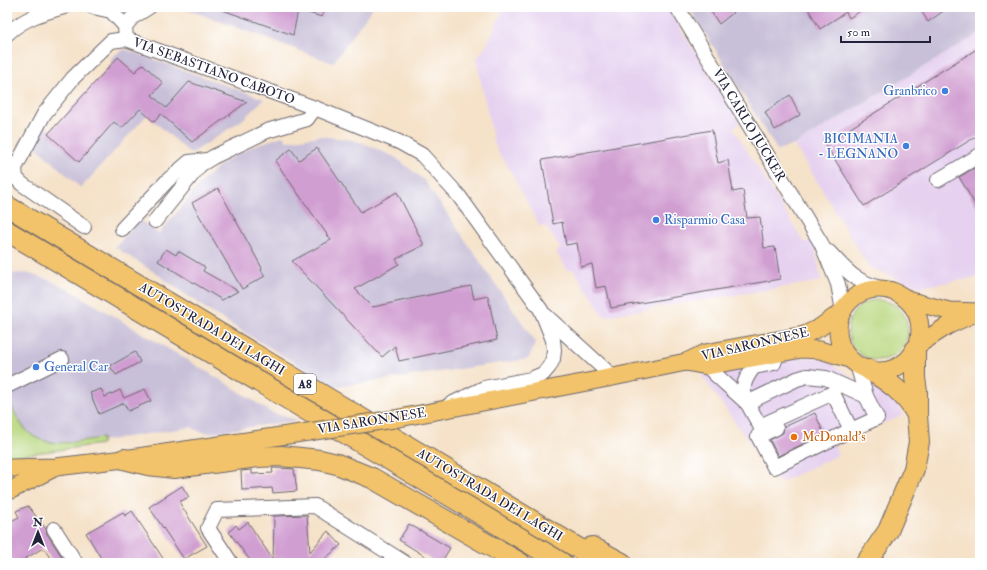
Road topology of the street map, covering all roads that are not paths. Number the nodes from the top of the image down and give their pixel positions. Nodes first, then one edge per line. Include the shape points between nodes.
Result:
1 (64, 7) edge
2 (92, 7) edge
3 (122, 7) edge
4 (149, 7) edge
5 (677, 7) edge
6 (129, 22) edge
7 (7, 34) edge
8 (315, 108) junction
9 (980, 155) edge
10 (207, 160) junction
11 (938, 180) dead end
12 (7, 206) edge
13 (155, 221) dead end
14 (84, 227) dead end
15 (122, 229) dead end
16 (7, 231) edge
17 (821, 243) junction
18 (883, 289) junction
19 (907, 300) junction
20 (541, 310) junction
21 (843, 311) junction
22 (979, 312) edge
23 (916, 347) junction
24 (777, 354) junction
25 (62, 359) dead end
26 (686, 362) junction
27 (858, 364) junction
28 (707, 366) junction
29 (613, 377) junction
30 (7, 386) edge
31 (866, 396) junction
32 (747, 403) junction
33 (438, 410) junction
34 (790, 412) junction
35 (917, 415) junction
36 (851, 430) junction
37 (124, 459) junction
38 (56, 467) junction
39 (7, 468) edge
40 (478, 488) junction
41 (7, 492) edge
42 (54, 529) dead end
43 (888, 531) junction
44 (76, 563) edge
45 (231, 563) edge
46 (405, 563) edge
47 (520, 563) edge
48 (562, 563) edge
49 (603, 563) edge
50 (622, 563) edge
51 (866, 563) edge
52 (880, 563) edge

1 - 7 street via 37,14
2 - 6 street, VIA SEBASTIANO CABOTO via 111,11
3 - 6 street
4 - 6 street, VIA SEBASTIANO CABOTO
5 - 17 street, VIA CARLO JUCKER
6 - 8 street, VIA SEBASTIANO CABOTO
6 - 14 street via 72,78 44,114 15,168 16,178 22,184
8 - 10 street via 306,119 246,139
8 - 20 street, VIA SEBASTIANO CABOTO via 399,142 422,155 459,196
9 - 11 street
10 - 13 street via 192,173
10 - 15 street via 189,162 168,180
12 - 40 highway, AUTOSTRADA DEI LAGHI / A8
16 - 48 highway, AUTOSTRADA DEI LAGHI / A8
17 - 18 street, VIA CARLO JUCKER via 853,277
17 - 21 street, VIA CARLO JUCKER via 838,284
18 - 19 main road
18 - 21 main road via 860,294 850,301
19 - 22 main road via 949,311
19 - 23 main road via 919,321 920,333
20 - 29 street
20 - 33 street via 554,340 553,359 543,374 484,388
21 - 26 main road, VIA SARONNESE via 804,335 705,353
21 - 27 main road via 838,339 843,350
22 - 23 main road via 947,326
23 - 27 main road via 907,360 895,368 882,371
23 - 35 highway
24 - 27 main road, VIA SARONNESE via 802,349 820,350
24 - 28 main road, VIA SARONNESE
24 - 32 street via 774,363 754,366 747,377 743,387
25 - 30 street
26 - 28 main road, VIA SARONNESE
26 - 29 main road, VIA SARONNESE
27 - 31 street
27 - 35 highway via 899,390
28 - 32 street
29 - 33 main road, VIA SARONNESE
31 - 32 street via 826,378 807,376
31 - 36 street via 877,418
32 - 34 street via 760,426
33 - 37 main road, VIA SARONNESE, bridge via 394,419
34 - 36 street via 833,393
34 - 36 street via 794,421 758,436 774,467
35 - 43 highway via 919,442 914,469
37 - 38 main road, VIA SARONNESE
37 - 47 highway via 174,468 281,456 337,464 372,478
38 - 39 main road, VIA SARONNESE
38 - 41 main road, VIA SARONNESE
40 - 49 highway, AUTOSTRADA DEI LAGHI / A8
40 - 50 highway via 496,495
42 - 44 street
43 - 51 highway
43 - 52 highway
45 - 46 street via 208,528 218,510 315,506

